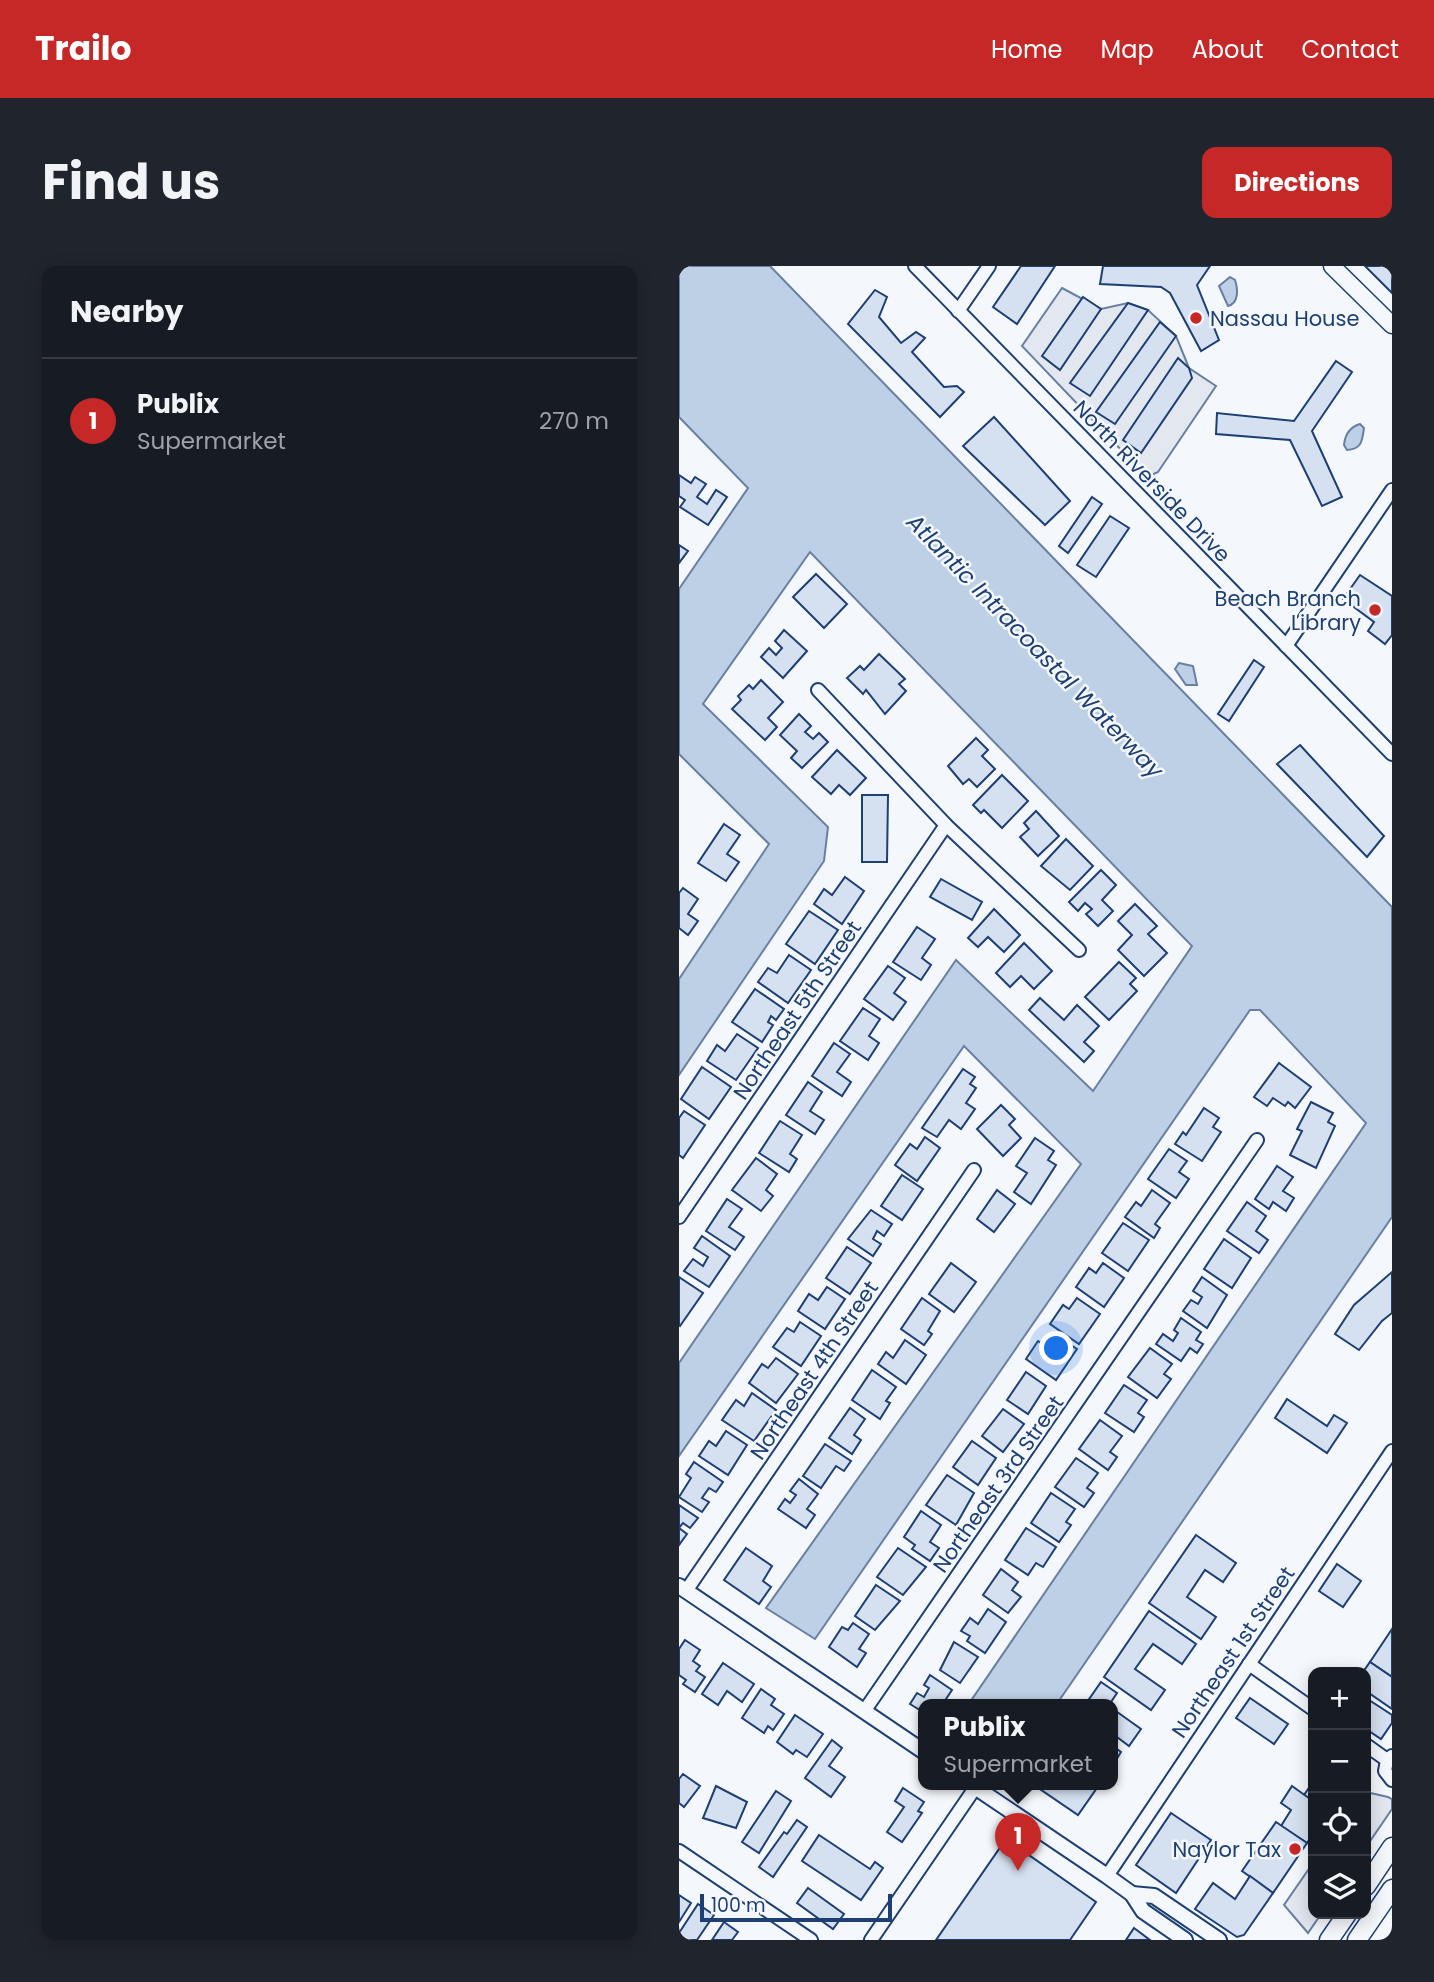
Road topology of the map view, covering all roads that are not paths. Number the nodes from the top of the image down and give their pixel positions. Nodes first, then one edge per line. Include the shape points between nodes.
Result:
1 (915, 266) edge
2 (989, 266) edge
3 (1332, 266) edge
4 (958, 311) junction
5 (1392, 325) edge
6 (1392, 490) edge
7 (1286, 646) junction
8 (818, 690) dead end
9 (1392, 754) edge
10 (946, 825) junction
11 (1079, 950) dead end
12 (1257, 1140) dead end
13 (974, 1171) dead end
14 (679, 1217) edge
15 (1392, 1451) edge
16 (683, 1588) edge
17 (1249, 1664) junction
18 (1308, 1705) edge
19 (865, 1710) junction
20 (918, 1747) edge
21 (1371, 1748) edge
22 (1389, 1758) edge
23 (1392, 1780) edge
24 (970, 1790) edge
25 (979, 1790) edge
26 (1392, 1847) edge
27 (679, 1851) edge
28 (1107, 1876) junction
29 (1371, 1878) edge
30 (1392, 1889) edge
31 (1132, 1894) junction
32 (1344, 1919) edge
33 (811, 1940) edge
34 (871, 1940) edge
35 (1185, 1940) edge
36 (1219, 1940) edge
37 (1329, 1940) edge
38 (1357, 1940) edge

1 - 4 street, North Riverside Drive
2 - 4 street
3 - 5 main road
4 - 7 street, North Riverside Drive
6 - 7 street
7 - 9 street, North Riverside Drive
8 - 10 street
10 - 11 street
10 - 14 street, Northeast 5th Street
12 - 19 street, Northeast 3rd Street
13 - 16 street, Northeast 4th Street
15 - 17 street, Northeast 1st Street
16 - 19 street
17 - 18 street
17 - 28 street, Northeast 1st Street
19 - 20 street
21 - 22 street
22 - 23 street via 1385,1771
24 - 34 street
25 - 28 street
26 - 29 main road
27 - 33 street
28 - 31 street
30 - 38 main road
31 - 35 street via 1143,1911
31 - 36 street via 1154,1896
32 - 37 main road

